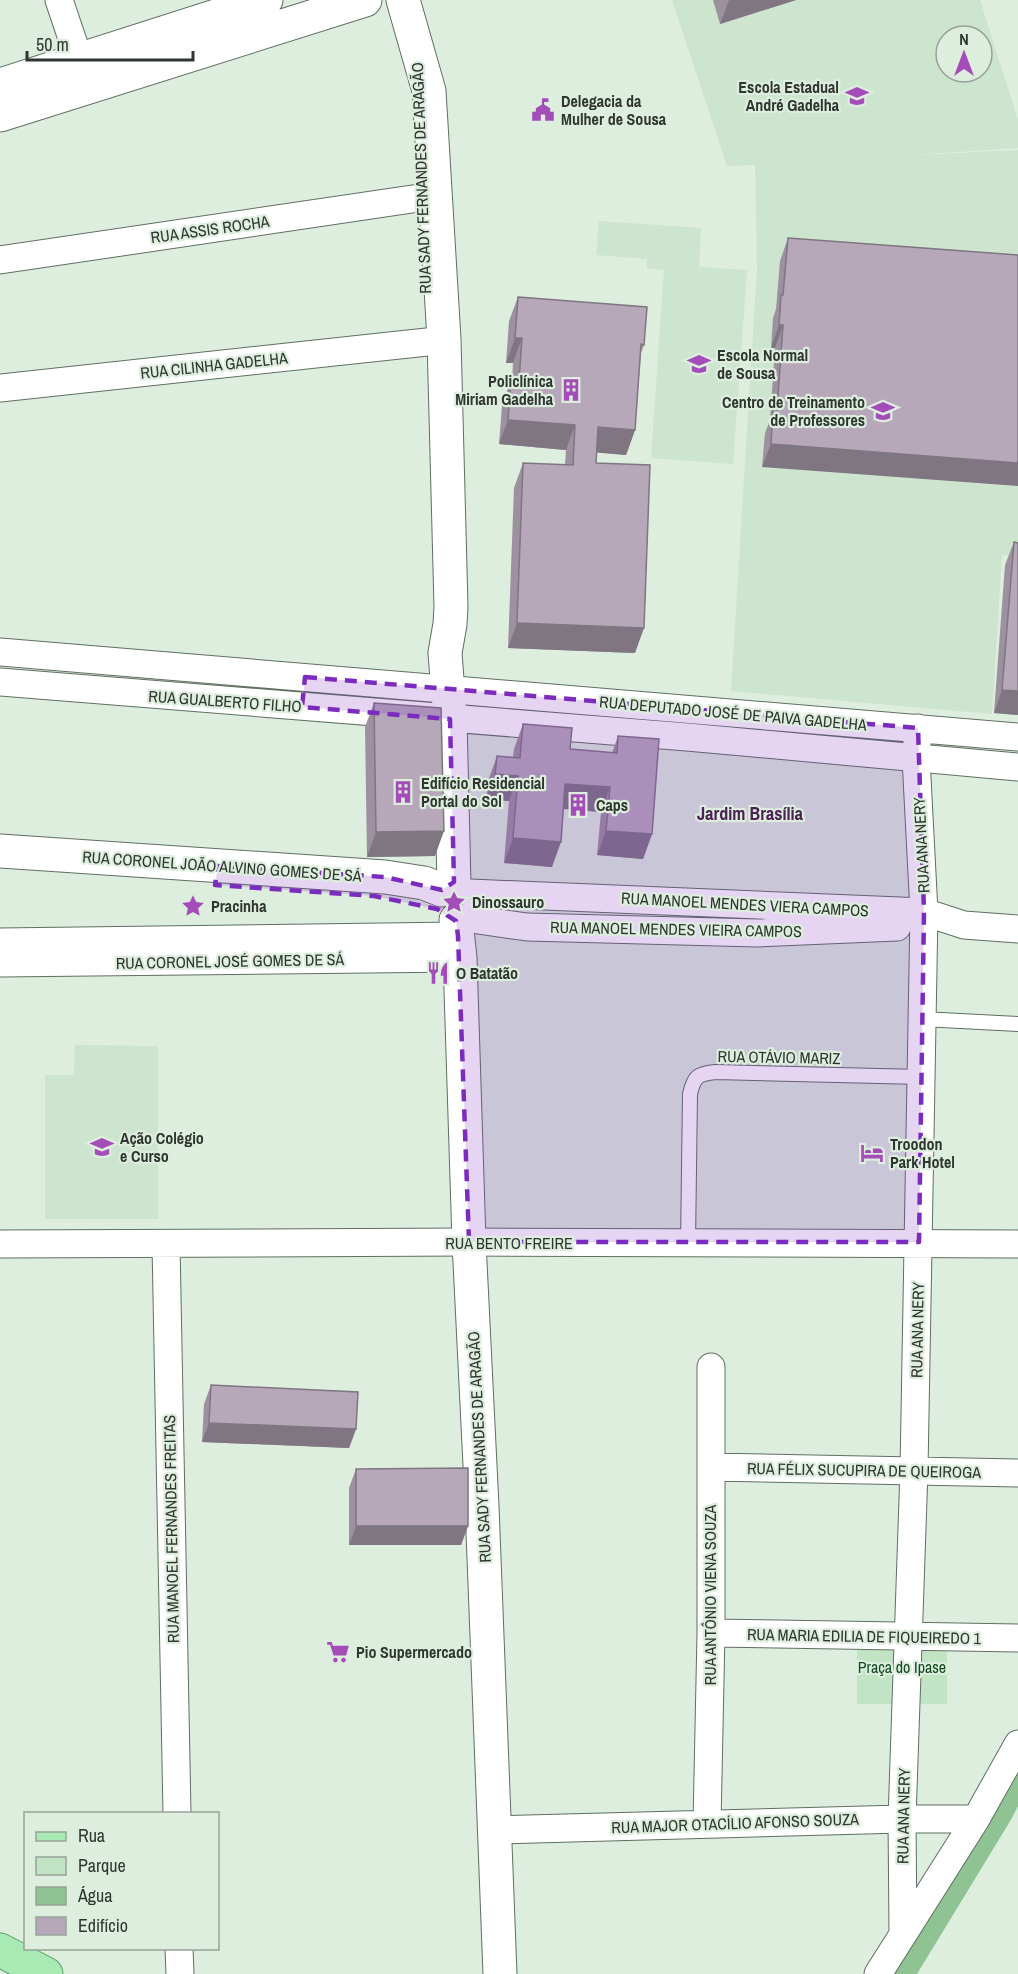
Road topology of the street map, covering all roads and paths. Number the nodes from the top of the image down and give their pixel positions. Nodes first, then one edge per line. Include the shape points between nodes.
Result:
1 (59, 0) edge
2 (266, 0) edge
3 (365, 0) edge
4 (403, 0) edge
5 (417, 53) junction
6 (84, 73) junction
7 (0, 85) edge
8 (0, 115) edge
9 (419, 198) junction
10 (0, 260) edge
11 (427, 342) junction
12 (0, 388) edge
13 (0, 652) edge
14 (445, 653) junction
15 (94, 660) junction
16 (305, 677) junction
17 (0, 682) edge
18 (90, 690) junction
19 (449, 704) junction
20 (302, 707) junction
21 (690, 709) junction
22 (795, 717) junction
23 (918, 728) junction
24 (687, 737) junction
25 (1018, 737) edge
26 (792, 746) junction
27 (916, 758) junction
28 (1018, 767) edge
29 (0, 851) edge
30 (70, 865) junction
31 (0, 870) edge
32 (455, 913) junction
33 (924, 919) junction
34 (1018, 929) edge
35 (0, 942) edge
36 (0, 963) edge
37 (922, 1019) junction
38 (1018, 1024) edge
39 (922, 1077) junction
40 (469, 1242) junction
41 (919, 1242) junction
42 (0, 1244) edge
43 (166, 1244) junction
44 (688, 1244) junction
45 (1018, 1244) edge
46 (711, 1367) dead end
47 (711, 1467) junction
48 (914, 1470) junction
49 (1018, 1473) edge
50 (711, 1633) junction
51 (907, 1636) junction
52 (1018, 1638) edge
53 (1018, 1744) edge
54 (177, 1812) edge
55 (902, 1819) junction
56 (976, 1819) junction
57 (706, 1824) junction
58 (494, 1830) junction
59 (903, 1932) junction
60 (0, 1950) edge
61 (179, 1950) edge
62 (46, 1974) edge
63 (180, 1974) edge
64 (500, 1974) edge
65 (878, 1974) edge

1 - 6 street
2 - 6 street
3 - 6 street
4 - 5 street
5 - 9 street, RUA SADY FERNANDES DE ARAGÃO
5 - 14 street, RUA SADY FERNANDES DE ARAGÃO via 429,91 444,339 451,607
6 - 7 street
6 - 8 street
9 - 10 street, RUA ASSIS ROCHA
9 - 11 street, RUA SADY FERNANDES DE ARAGÃO
11 - 12 street, RUA CILINHA GADELHA
11 - 14 street, RUA SADY FERNANDES DE ARAGÃO via 437,618
13 - 15 street, RUA GUALBERTO FILHO
14 - 19 street, RUA SADY FERNANDES DE ARAGÃO
15 - 16 street, RUA GUALBERTO FILHO
15 - 18 street
16 - 19 street, RUA GUALBERTO FILHO
16 - 20 street
17 - 18 street, RUA GUALBERTO FILHO
18 - 20 street, RUA GUALBERTO FILHO
19 - 20 street, RUA GUALBERTO FILHO
19 - 21 street, RUA DEPUTADO JOSÉ DE PAIVA GADELHA
19 - 24 street, RUA DEPUTADO JOSÉ DE PAIVA GADELHA
19 - 32 street, RUA SADY FERNANDES DE ARAGÃO
21 - 22 street, RUA DEPUTADO JOSÉ DE PAIVA GADELHA
21 - 24 street
22 - 23 street, RUA DEPUTADO JOSÉ DE PAIVA GADELHA
22 - 26 street
23 - 25 street, RUA DEPUTADO JOSÉ DE PAIVA GADELHA
23 - 27 street, RUA ANA NERY
24 - 26 street, RUA DEPUTADO JOSÉ DE PAIVA GADELHA
26 - 27 street, RUA DEPUTADO JOSÉ DE PAIVA GADELHA
27 - 28 street, RUA DEPUTADO JOSÉ DE PAIVA GADELHA
27 - 33 street, RUA ANA NERY
29 - 30 street, RUA CORONEL JOÃO ALVINO GOMES DE SÁ
30 - 31 street, RUA CORONEL JOÃO ALVINO GOMES DE SÁ
30 - 32 street, RUA CORONEL JOÃO ALVINO GOMES DE SÁ via 217,875 385,877 424,883
32 - 33 street, RUA MANOEL MENDES VIEIRA CAMPOS via 527,927 757,933
32 - 35 street, RUA CORONEL JOSÉ GOMES DE SÁ
32 - 36 street, RUA CORONEL JOSÉ GOMES DE SÁ
32 - 40 street, RUA SADY FERNANDES DE ARAGÃO
33 - 34 street
33 - 37 street, RUA ANA NERY
37 - 38 lane
37 - 39 street, RUA ANA NERY
39 - 41 street, RUA ANA NERY
39 - 44 lane, RUA OTÁVIO MARIZ via 701,1074 693,1082 690,1094
40 - 43 street, RUA BENTO FREIRE
40 - 44 street, RUA BENTO FREIRE
40 - 58 street, RUA SADY FERNANDES DE ARAGÃO
41 - 44 street, RUA BENTO FREIRE
41 - 45 street, RUA BENTO FREIRE
41 - 48 street, RUA ANA NERY
42 - 43 street, RUA BENTO FREIRE
43 - 54 street, RUA MANOEL FERNANDES FREITAS
46 - 47 street, RUA ANTÔNIO VIENA SOUZA
47 - 48 street, RUA FÉLIX SUCUPIRA DE QUEIROGA
47 - 50 street, RUA ANTÔNIO VIENA SOUZA
48 - 49 street, RUA FÉLIX SUCUPIRA DE QUEIROGA
48 - 51 street, RUA ANA NERY
50 - 51 street, RUA MARIA EDILIA DE FIQUEIREDO 1
50 - 57 street, RUA ANTÔNIO VIENA SOUZA
51 - 52 street, RUA MARIA EDILIA DE FIQUEIREDO 1
51 - 55 street, RUA ANA NERY
53 - 56 street
55 - 56 street, RUA MAJOR OTACÍLIO AFONSO SOUZA
55 - 57 street, RUA MAJOR OTACÍLIO AFONSO SOUZA
55 - 59 street, RUA ANA NERY
56 - 59 street
57 - 58 street, RUA MAJOR OTACÍLIO AFONSO SOUZA
58 - 64 street, RUA SADY FERNANDES DE ARAGÃO
59 - 65 street
60 - 62 main road
61 - 63 street

